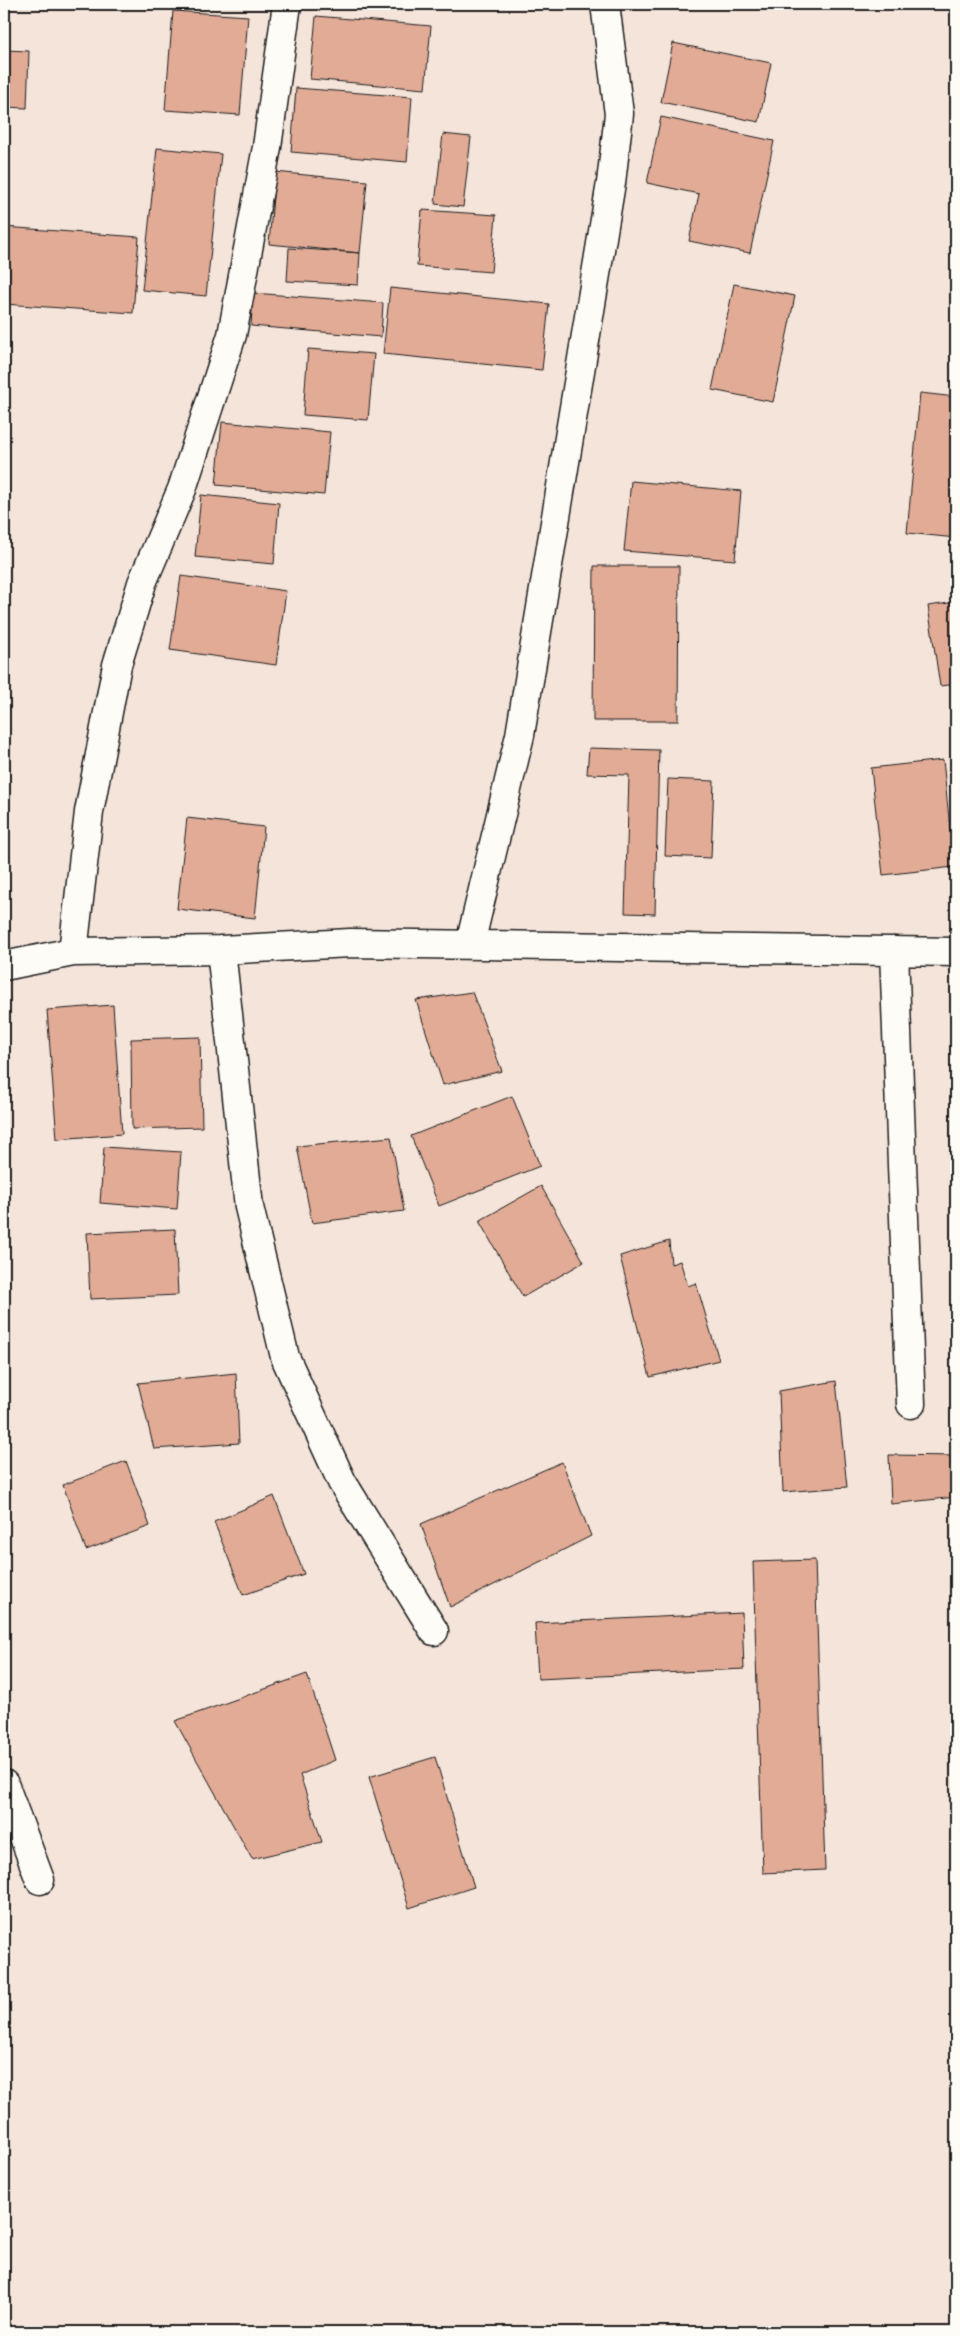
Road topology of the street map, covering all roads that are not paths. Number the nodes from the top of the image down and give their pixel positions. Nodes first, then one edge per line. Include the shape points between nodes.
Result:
1 (287, 4) edge
2 (605, 4) edge
3 (470, 944) junction
4 (221, 950) junction
5 (894, 951) junction
6 (73, 952) junction
7 (956, 952) edge
8 (4, 966) edge
9 (910, 1404) dead end
10 (434, 1631) dead end
11 (4, 1784) edge
12 (40, 1880) dead end

1 - 6 street via 267,147 232,335 182,489 142,583 117,665 89,812
2 - 3 street via 619,114 611,183 520,734
3 - 4 street via 350,943
3 - 5 street
4 - 6 street
4 - 10 street via 249,1207 285,1357 342,1482
5 - 7 street
5 - 9 street
6 - 8 street
11 - 12 street

